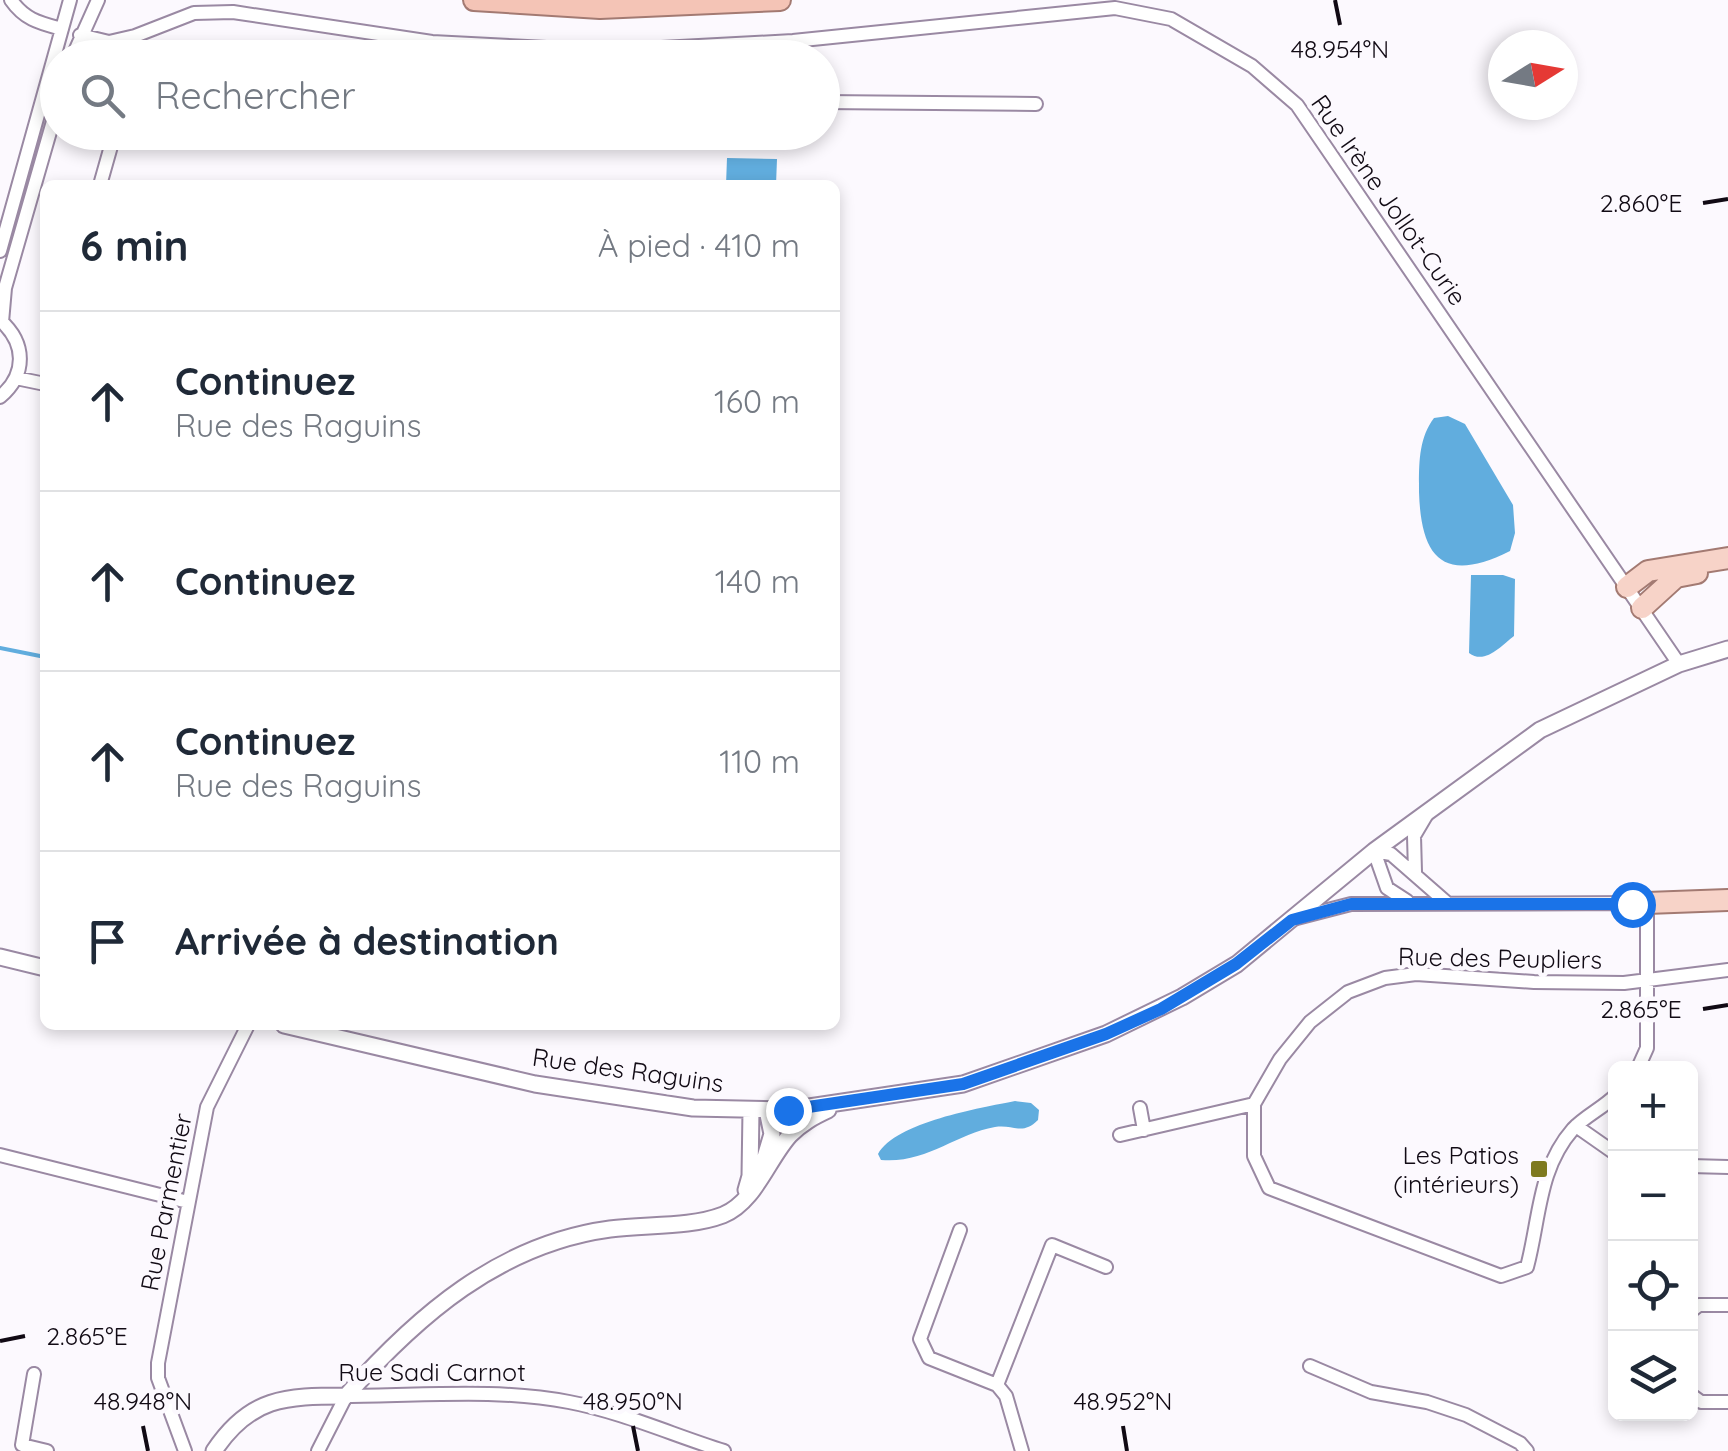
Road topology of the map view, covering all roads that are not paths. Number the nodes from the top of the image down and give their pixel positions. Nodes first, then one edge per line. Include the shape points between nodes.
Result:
1 (11, 0) edge
2 (70, 0) edge
3 (98, 0) edge
4 (474, 0) edge
5 (780, 0) edge
6 (62, 29) junction
7 (80, 34) junction
8 (59, 40) edge
9 (78, 40) edge
10 (102, 40) edge
11 (118, 40) edge
12 (419, 40) edge
13 (803, 40) edge
14 (840, 102) edge
15 (1036, 104) dead end
16 (40, 108) edge
17 (45, 150) edge
18 (110, 150) edge
19 (101, 180) edge
20 (0, 251) edge
21 (1, 321) edge
22 (16, 378) junction
23 (40, 383) edge
24 (0, 397) edge
25 (1728, 558) edge
26 (1728, 568) edge
27 (1627, 587) junction
28 (1642, 608) junction
29 (1728, 649) edge
30 (1680, 664) junction
31 (1429, 811) junction
32 (1374, 851) junction
33 (1415, 872) junction
34 (1728, 900) edge
35 (1409, 902) junction
36 (1446, 902) junction
37 (1647, 904) junction
38 (1292, 920) junction
39 (0, 958) edge
40 (40, 967) edge
41 (1728, 970) edge
42 (1646, 978) junction
43 (245, 1030) edge
44 (305, 1030) edge
45 (1641, 1061) edge
46 (1608, 1101) edge
47 (840, 1104) junction
48 (1254, 1104) junction
49 (1140, 1108) dead end
50 (759, 1110) junction
51 (1576, 1126) junction
52 (1144, 1130) junction
53 (1120, 1135) dead end
54 (1612, 1151) edge
55 (0, 1156) edge
56 (1698, 1166) edge
57 (1728, 1166) edge
58 (756, 1182) junction
59 (743, 1201) junction
60 (188, 1202) junction
61 (960, 1230) dead end
62 (1106, 1268) dead end
63 (1728, 1305) edge
64 (1698, 1307) edge
65 (1310, 1366) dead end
66 (34, 1374) dead end
67 (996, 1385) junction
68 (346, 1396) junction
69 (1698, 1400) edge
70 (1728, 1402) edge
71 (47, 1451) edge
72 (186, 1451) edge
73 (214, 1451) edge
74 (318, 1451) edge
75 (724, 1451) edge
76 (1022, 1451) edge
77 (1527, 1451) edge

1 - 6 street via 32,22
2 - 6 street
3 - 7 street
4 - 5 highway via 600,8
6 - 8 street
7 - 9 street
7 - 10 street, Rue Irène Jollot-Curie
11 - 12 street, Rue Irène Jollot-Curie via 194,12
13 - 27 street, Rue Irène Jollot-Curie via 1114,8 1171,19 1252,66 1297,105
14 - 15 street
16 - 20 street
17 - 21 street
18 - 19 street
21 - 22 street via 20,347
22 - 23 street
22 - 24 street
25 - 27 main road via 1648,570
26 - 28 main road via 1676,577
27 - 28 street, Rue Irène Jollot-Curie
28 - 30 street, Rue Irène Jollot-Curie
29 - 30 street, Rue des Raguins
30 - 31 street, Rue des Raguins via 1540,730
31 - 32 street, Rue des Raguins
31 - 33 street via 1414,836
32 - 33 street via 1391,854
32 - 35 street via 1387,888
32 - 38 street, Rue des Raguins
33 - 36 street
34 - 37 main road
35 - 36 street
35 - 38 street via 1351,904
36 - 37 street
37 - 42 street
38 - 47 street, Rue des Raguins via 1236,964 1106,1034 963,1084
39 - 40 street
41 - 42 street, Rue des Peupliers
42 - 45 street via 1647,1048
42 - 48 street, Rue des Peupliers via 1624,984 1385,978 1348,992 1310,1022
43 - 60 street, Rue Parmentier via 207,1106
44 - 50 street, Rue des Raguins via 613,1098
46 - 51 street
47 - 50 street, Rue des Raguins
47 - 58 street via 788,1137
48 - 51 street via 1254,1156 1268,1188 1501,1276 1527,1267 1543,1184 1554,1154
48 - 52 street
49 - 52 street
50 - 58 street via 772,1134
50 - 59 street
51 - 54 street
52 - 53 street
55 - 60 street
56 - 57 street
58 - 59 street
59 - 68 street via 726,1214 606,1229 502,1263 414,1324
60 - 72 street, Rue Parmentier via 158,1364
61 - 67 street via 920,1339 928,1358
62 - 67 street via 1052,1246
63 - 64 street
65 - 77 street via 1371,1392 1466,1416
66 - 71 street via 22,1445
67 - 76 street via 1006,1396
68 - 73 street, Rue Sadi Carnot via 271,1402 242,1415
68 - 74 street
68 - 75 street, Rue Sadi Carnot via 518,1394 612,1412
69 - 70 street

